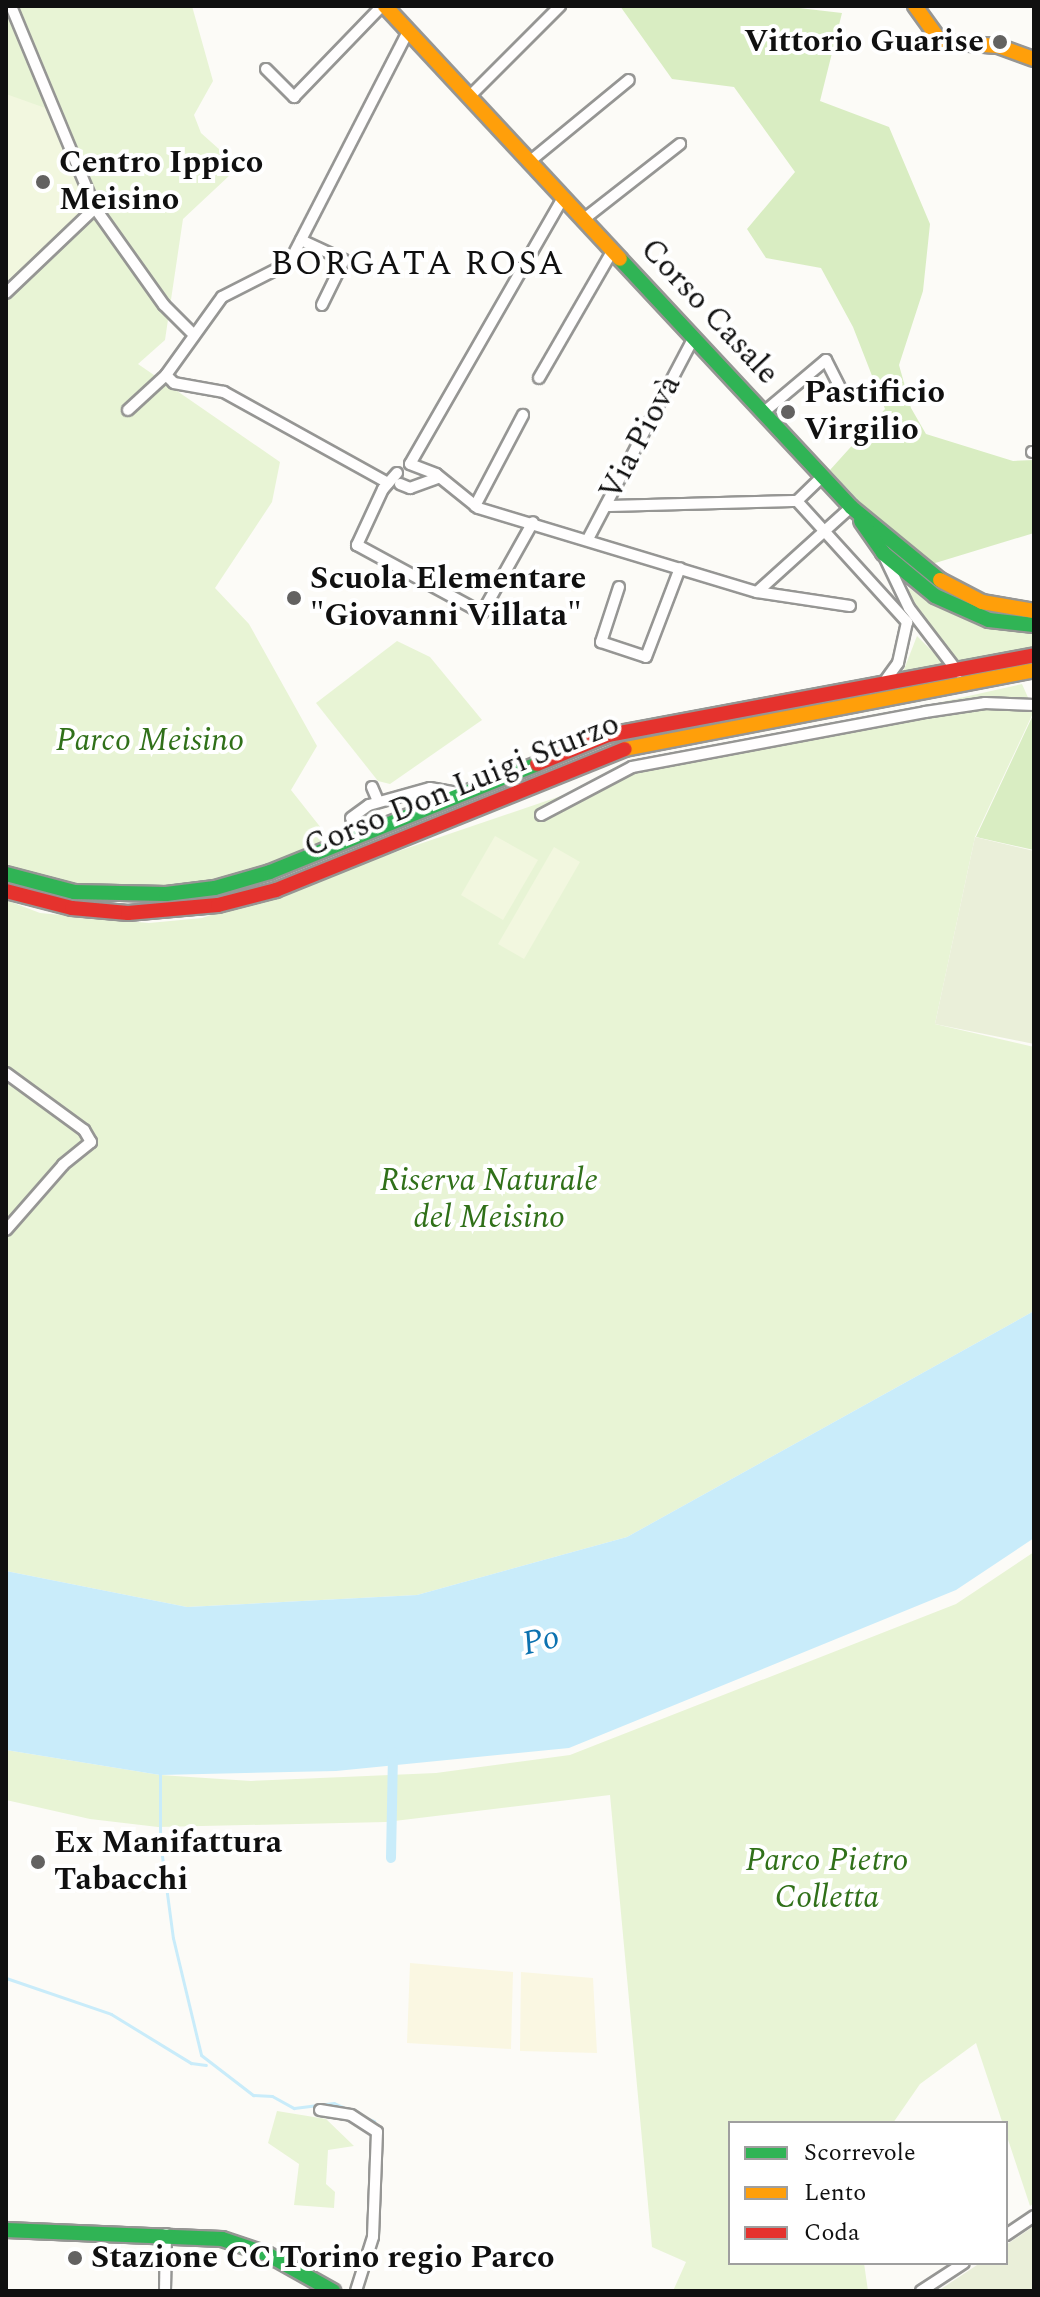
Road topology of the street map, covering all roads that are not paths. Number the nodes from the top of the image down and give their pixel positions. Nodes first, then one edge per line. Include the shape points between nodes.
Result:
1 (11, 6) edge
2 (384, 6) edge
3 (560, 6) edge
4 (915, 6) edge
5 (408, 31) junction
6 (1034, 59) edge
7 (266, 69) dead end
8 (629, 80) dead end
9 (469, 97) junction
10 (680, 144) dead end
11 (529, 162) junction
12 (563, 198) junction
13 (95, 208) junction
14 (584, 219) junction
15 (301, 240) junction
16 (613, 250) junction
17 (6, 293) edge
18 (322, 305) dead end
19 (192, 333) junction
20 (694, 337) junction
21 (166, 375) junction
22 (539, 378) dead end
23 (841, 389) dead end
24 (128, 410) dead end
25 (764, 412) junction
26 (523, 415) dead end
27 (416, 472) junction
28 (822, 477) junction
29 (395, 480) junction
30 (797, 501) junction
31 (475, 506) junction
32 (606, 506) junction
33 (851, 507) junction
34 (533, 522) junction
35 (824, 528) junction
36 (588, 539) junction
37 (883, 553) junction
38 (680, 568) junction
39 (619, 587) dead end
40 (757, 592) junction
41 (893, 602) junction
42 (850, 606) dead end
43 (909, 608) junction
44 (1034, 611) edge
45 (907, 622) junction
46 (1034, 625) edge
47 (1034, 655) edge
48 (956, 669) junction
49 (1034, 670) edge
50 (884, 682) junction
51 (970, 682) junction
52 (1034, 705) edge
53 (372, 787) dead end
54 (464, 794) junction
55 (378, 801) junction
56 (541, 815) dead end
57 (351, 818) dead end
58 (6, 874) edge
59 (6, 891) edge
60 (6, 1073) edge
61 (6, 1230) edge
62 (320, 2110) dead end
63 (1034, 2216) edge
64 (6, 2230) edge
65 (166, 2234) junction
66 (1008, 2234) edge
67 (961, 2265) edge
68 (165, 2291) edge
69 (333, 2291) edge
70 (356, 2291) edge
71 (921, 2291) edge

1 - 13 street
2 - 5 main road, Corso Casale
2 - 7 street, Corso Casale via 294,97
3 - 9 street
4 - 6 main road via 941,42 1010,48
5 - 9 main road, Corso Casale
5 - 15 street
8 - 11 street
9 - 11 main road, Corso Casale
10 - 14 street
11 - 12 main road, Corso Casale
12 - 14 main road, Corso Casale
12 - 27 street
13 - 17 street
13 - 19 street via 164,305
14 - 16 main road, Corso Casale
15 - 18 street via 344,260
15 - 19 street via 289,263 222,297
16 - 20 main road, Corso Casale
16 - 22 street, Corso Casale
19 - 21 street
20 - 25 main road, Corso Casale
20 - 32 street, Via Piovà
21 - 24 street
21 - 29 street via 174,383 224,392
23 - 25 street, Corso Casale via 826,360
25 - 28 main road, Corso Casale
26 - 31 street
27 - 29 street
27 - 29 street via 410,488
27 - 31 street via 442,478
28 - 30 street
28 - 33 main road, Corso Casale
29 - 34 street via 357,545 482,613
30 - 32 street
30 - 35 street
31 - 34 street
32 - 36 street, Via Piovà
33 - 35 street
33 - 37 main road, Corso Casale
33 - 44 main road, Corso Casale via 943,583 982,602
34 - 36 street
35 - 40 street
35 - 41 street
36 - 38 street
37 - 43 street
37 - 46 main road, Corso Casale via 935,596 966,612
38 - 39 street via 646,657 601,642
38 - 40 street
40 - 42 street
41 - 43 street
41 - 45 street
43 - 45 street
43 - 48 street
45 - 50 street via 908,637
47 - 48 main road, Corso Don Luigi Sturzo
48 - 50 main road, Corso Don Luigi Sturzo
48 - 51 street
49 - 51 main road, Corso Don Luigi Sturzo
50 - 54 main road, Corso Don Luigi Sturzo via 608,735
51 - 59 main road, Corso Don Luigi Sturzo via 614,751 276,890 218,905 128,913 72,908
52 - 56 street via 985,703 925,712 632,767
53 - 55 street
54 - 55 street via 430,788
54 - 58 main road, Corso Don Luigi Sturzo via 270,872 215,888 166,894 74,892
55 - 57 street
60 - 61 street via 84,1130 91,1142 63,1165
62 - 70 street via 351,2115 377,2132 373,2237
63 - 66 street
64 - 65 main road
65 - 68 street
65 - 69 main road via 250,2246
67 - 71 street

